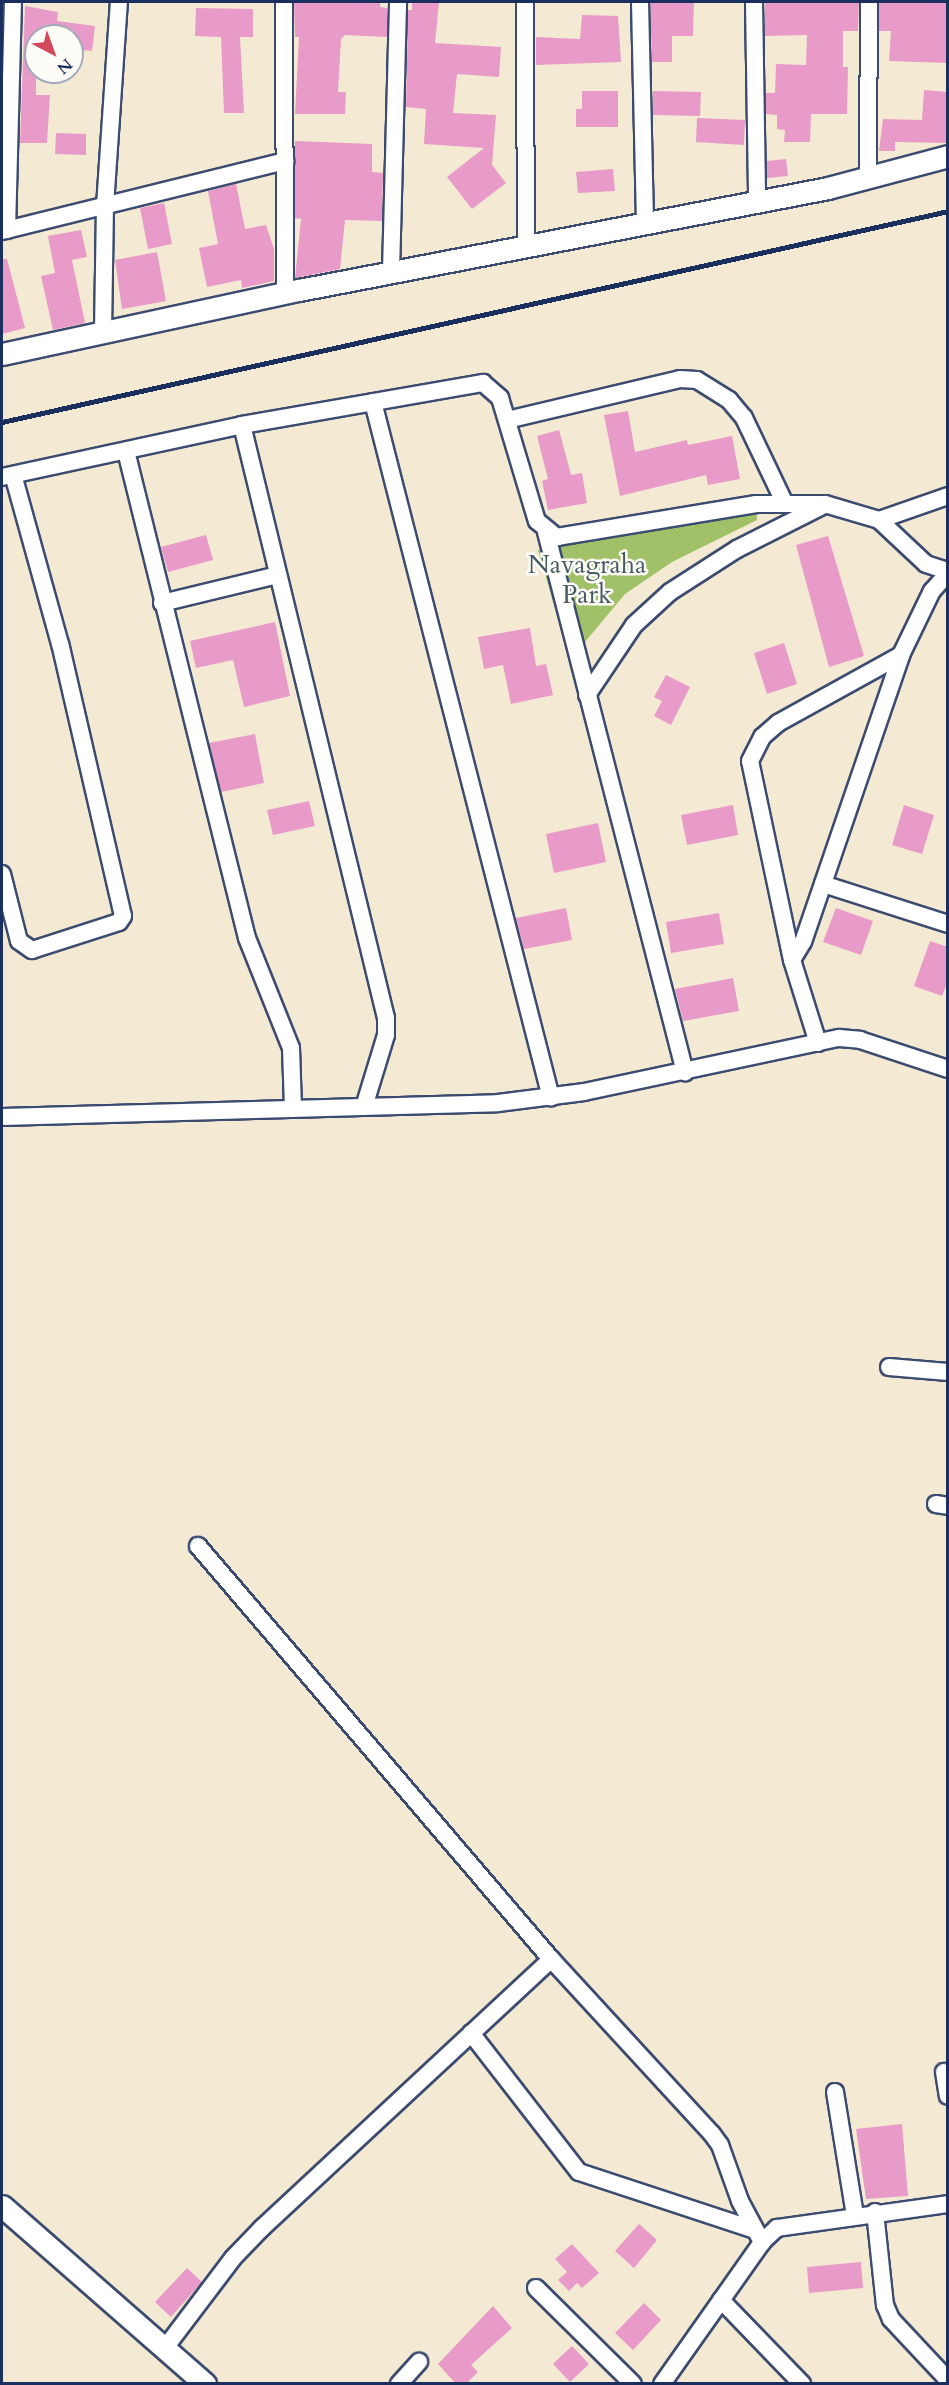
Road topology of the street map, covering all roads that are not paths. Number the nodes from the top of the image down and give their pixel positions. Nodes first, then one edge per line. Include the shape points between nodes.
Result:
1 (13, 2) edge
2 (120, 2) edge
3 (284, 2) edge
4 (398, 2) edge
5 (525, 2) edge
6 (640, 2) edge
7 (754, 2) edge
8 (869, 2) edge
9 (948, 156) edge
10 (285, 160) junction
11 (868, 177) junction
12 (757, 201) junction
13 (105, 206) junction
14 (645, 223) junction
15 (4, 230) edge
16 (526, 246) junction
17 (391, 273) junction
18 (285, 293) junction
19 (103, 332) junction
20 (2, 354) edge
21 (374, 402) junction
22 (507, 420) junction
23 (242, 425) junction
24 (126, 451) junction
25 (7, 476) edge
26 (948, 496) edge
27 (784, 502) junction
28 (825, 504) junction
29 (879, 520) junction
30 (546, 532) junction
31 (948, 572) edge
32 (278, 575) junction
33 (162, 603) junction
34 (901, 655) junction
35 (587, 695) junction
36 (2, 874) edge
37 (823, 884) junction
38 (948, 924) edge
39 (792, 960) junction
40 (818, 1043) junction
41 (948, 1069) edge
42 (685, 1072) junction
43 (551, 1098) junction
44 (364, 1107) junction
45 (293, 1109) junction
46 (2, 1117) edge
47 (889, 1367) dead end
48 (948, 1372) edge
49 (198, 1546) dead end
50 (551, 1959) junction
51 (471, 2033) junction
52 (944, 2072) dead end
53 (835, 2092) dead end
54 (948, 2096) edge
55 (948, 2204) edge
56 (2, 2206) edge
57 (875, 2212) junction
58 (855, 2215) junction
59 (758, 2236) junction
60 (536, 2288) dead end
61 (721, 2300) junction
62 (165, 2348) junction
63 (419, 2362) dead end
64 (948, 2380) edge
65 (205, 2384) edge
66 (399, 2384) edge
67 (633, 2384) edge
68 (662, 2384) edge
69 (802, 2384) edge

1 - 15 street
2 - 13 street
3 - 10 street
4 - 17 street
5 - 16 street
6 - 14 street
7 - 12 street
8 - 11 street
9 - 11 street
10 - 13 street
10 - 18 street
11 - 12 street
12 - 14 street
13 - 15 street
13 - 19 street
14 - 16 street
16 - 17 street
17 - 18 street
18 - 19 street
19 - 20 street
21 - 22 street via 483,383 500,398
21 - 23 street
21 - 43 street
22 - 27 street via 680,379 697,380 721,393 744,418
22 - 30 street via 537,522
23 - 24 street
23 - 32 street
24 - 25 street
24 - 33 street
25 - 36 street via 60,644 123,916 120,922 32,950 26,948 19,941
26 - 29 street
27 - 28 street
27 - 30 street via 568,538
28 - 29 street
28 - 35 street via 737,549 670,592 634,625
29 - 31 street via 926,564
30 - 35 street
31 - 34 street via 932,591
32 - 33 street
32 - 44 street via 386,1018 386,1035
33 - 45 street via 247,938 291,1048
34 - 37 street
34 - 39 street via 778,723 753,749 750,773
35 - 42 street
37 - 38 street
37 - 39 street
39 - 40 street
40 - 41 street via 840,1038 860,1040
40 - 42 street
42 - 43 street
43 - 44 street
44 - 45 street
45 - 46 street
47 - 48 street
49 - 50 street
50 - 51 street
50 - 59 street via 712,2134
51 - 59 street via 579,2172
51 - 62 street via 262,2228 233,2258
52 - 54 street
53 - 58 street
55 - 57 street
56 - 62 street
57 - 58 street
57 - 64 street via 885,2305 891,2319
58 - 59 street via 784,2224
59 - 61 street
60 - 67 street
61 - 68 street
61 - 69 street
62 - 65 street
63 - 66 street

